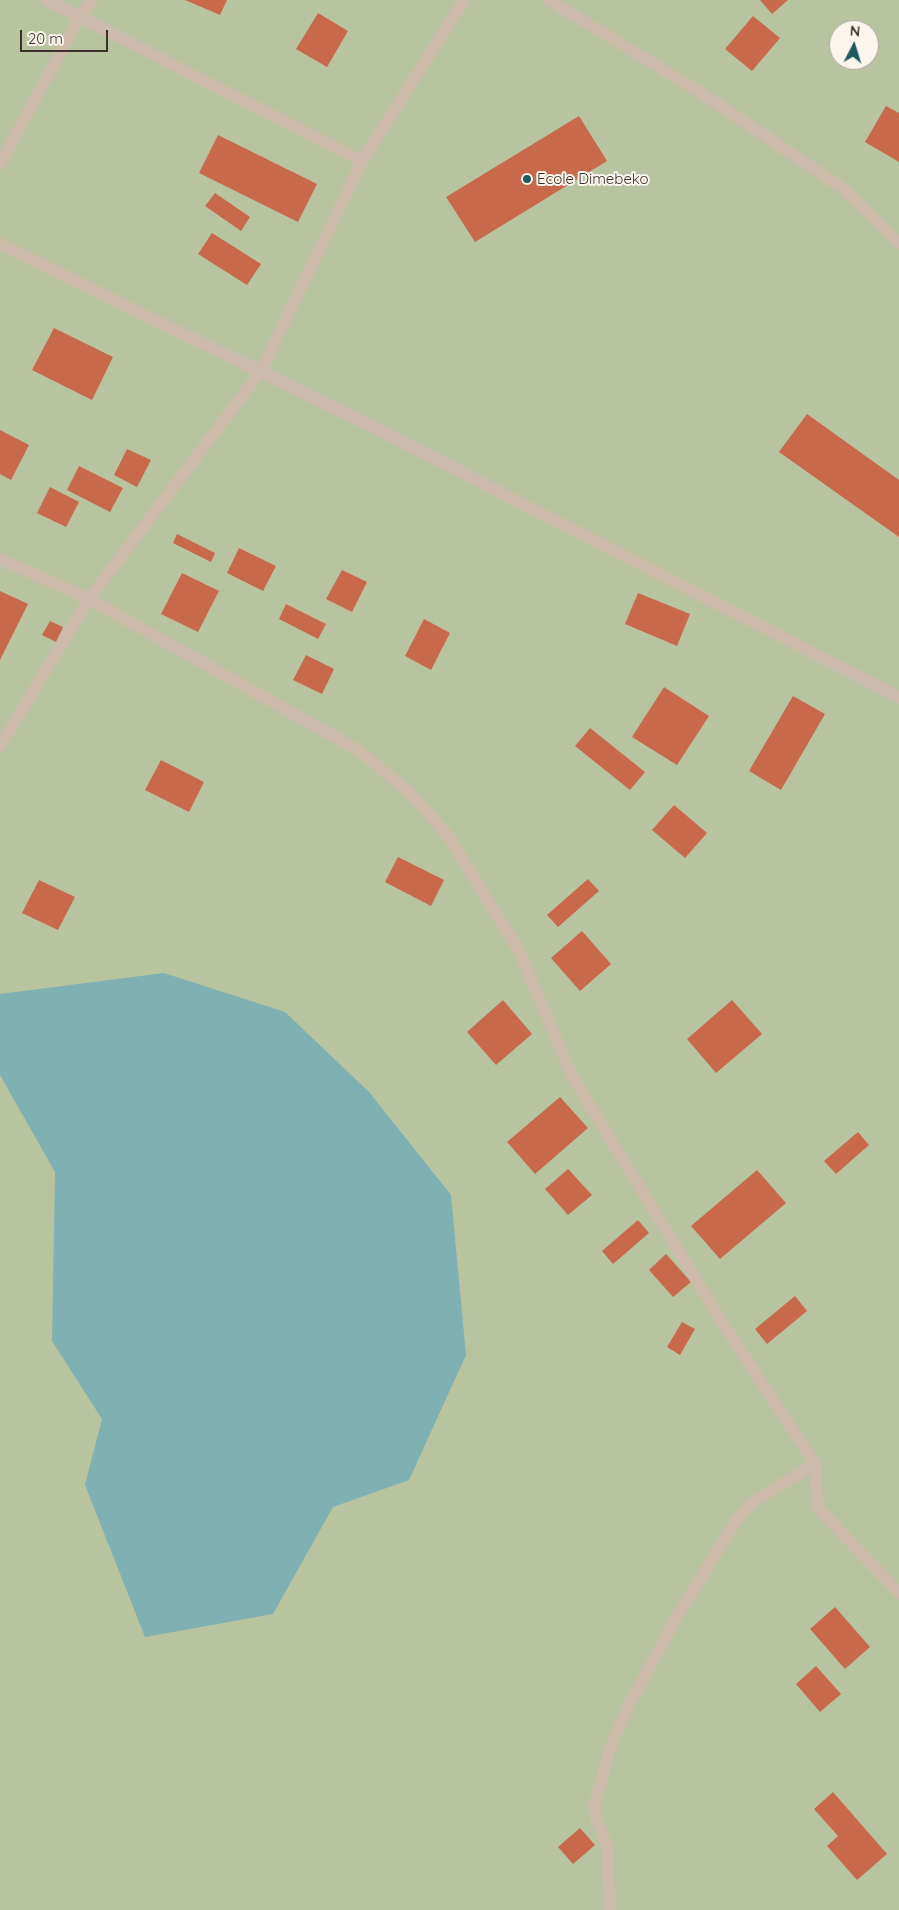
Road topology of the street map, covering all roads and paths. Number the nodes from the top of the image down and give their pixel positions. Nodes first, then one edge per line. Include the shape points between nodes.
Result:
1 (46, 0) edge
2 (92, 0) edge
3 (464, 0) edge
4 (549, 0) edge
5 (79, 18) junction
6 (362, 161) junction
7 (0, 164) edge
8 (899, 243) edge
9 (0, 244) edge
10 (261, 371) junction
11 (0, 559) edge
12 (90, 599) junction
13 (899, 697) edge
14 (0, 746) edge
15 (815, 1464) junction
16 (899, 1593) edge
17 (610, 1910) edge

1 - 5 street
2 - 5 street
3 - 6 street
4 - 8 street via 698,91 841,186
5 - 6 street
5 - 7 street
6 - 10 street
9 - 10 street
10 - 12 street
10 - 13 street
11 - 12 street
12 - 14 street
12 - 15 street via 358,750 410,793 449,837 520,953 572,1076 720,1319
15 - 16 street via 818,1508
15 - 17 street via 750,1504 734,1524 678,1616 619,1726 594,1807 607,1846

